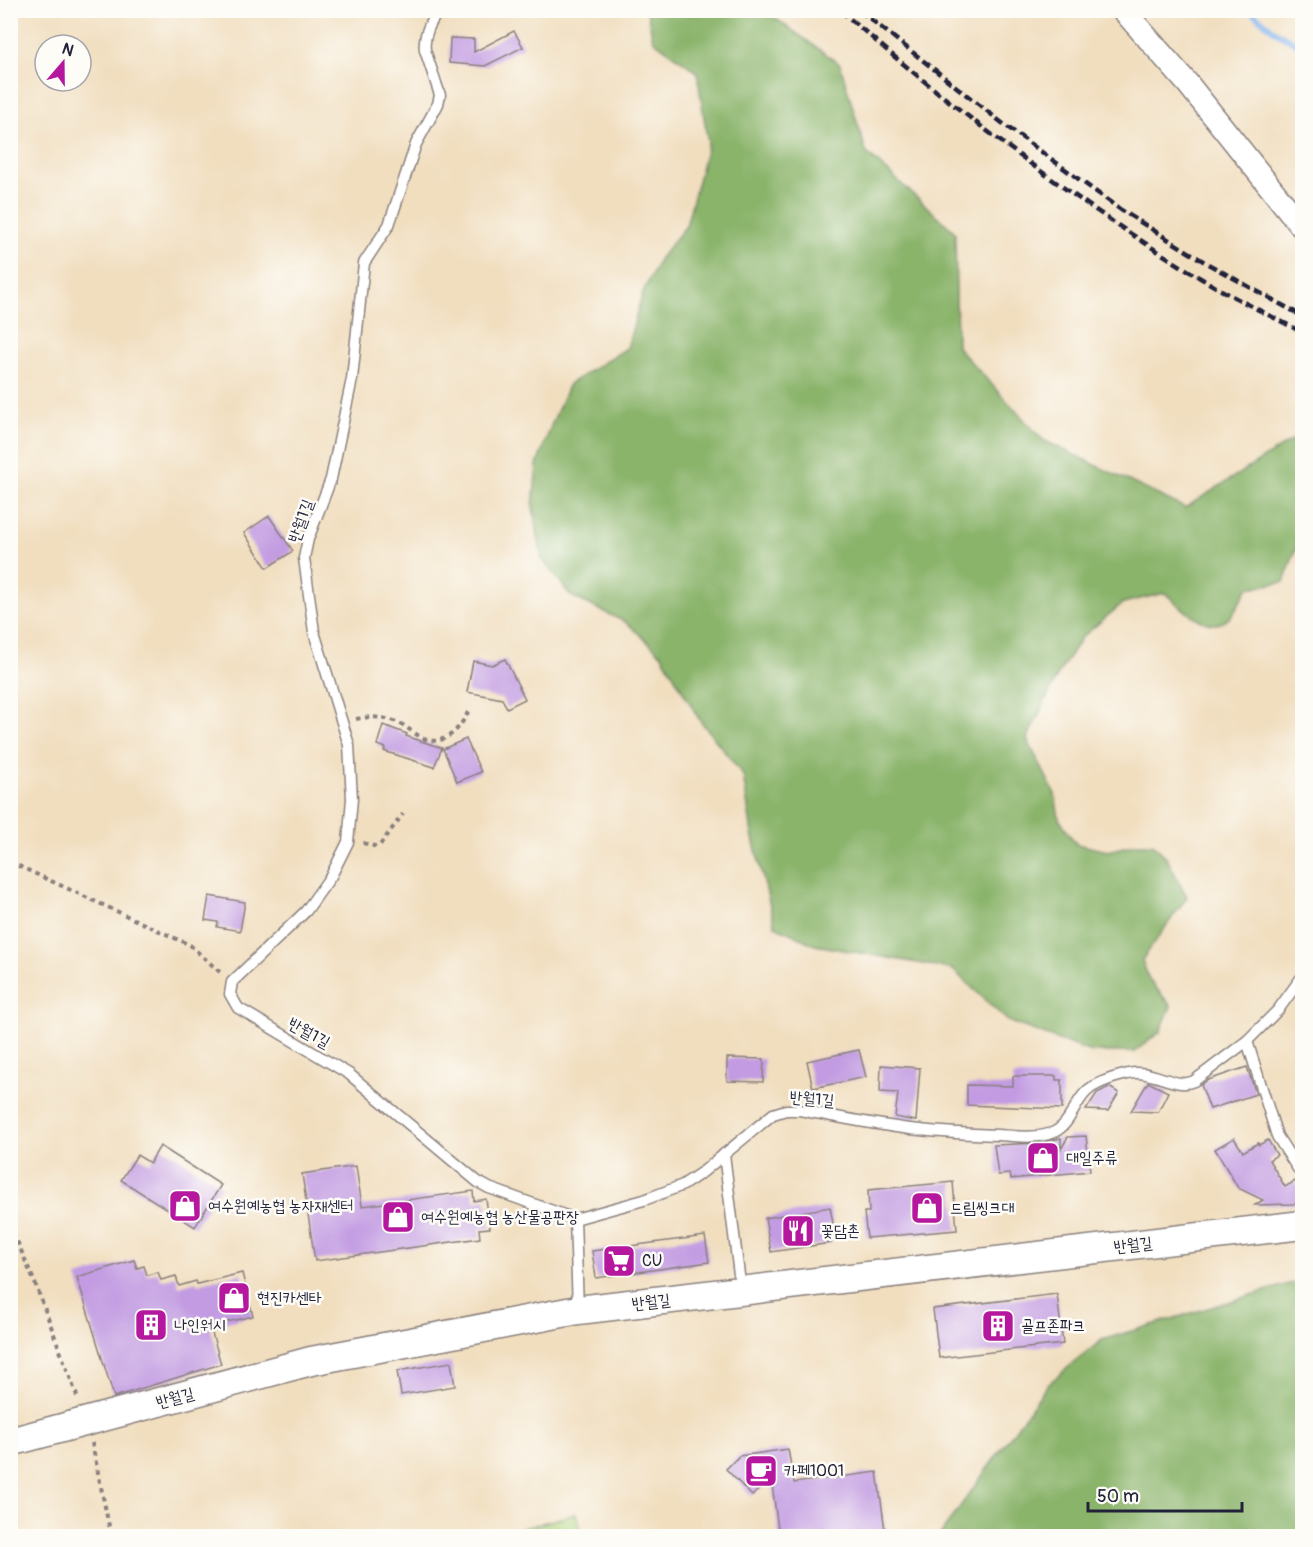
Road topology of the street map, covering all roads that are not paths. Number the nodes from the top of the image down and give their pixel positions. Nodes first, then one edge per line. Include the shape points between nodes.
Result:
1 (439, 10) edge
2 (1123, 10) edge
3 (1302, 227) edge
4 (1302, 977) edge
5 (1247, 1041) junction
6 (724, 1154) junction
7 (1302, 1175) edge
8 (575, 1219) junction
9 (1302, 1225) edge
10 (741, 1291) junction
11 (578, 1310) junction
12 (10, 1442) edge

1 - 8 lane, 반월1길 via 424,42 439,88 438,104 416,144 390,225 364,262 352,379 331,479 304,558 314,632 349,745 349,837 340,862 306,911 232,982 230,989 240,1011 349,1074 478,1182
2 - 3 street via 1188,84
4 - 5 lane, 반월1길 via 1278,1010
5 - 6 lane, 반월1길 via 1186,1084 1146,1073 1098,1084 1083,1095 1065,1122 1048,1134 920,1130 786,1110 773,1114
5 - 7 lane via 1277,1136
6 - 8 lane, 반월1길 via 683,1185
6 - 10 lane
8 - 11 lane
9 - 10 street, 반월길
10 - 11 street, 반월길
11 - 12 street, 반월길 via 311,1361

